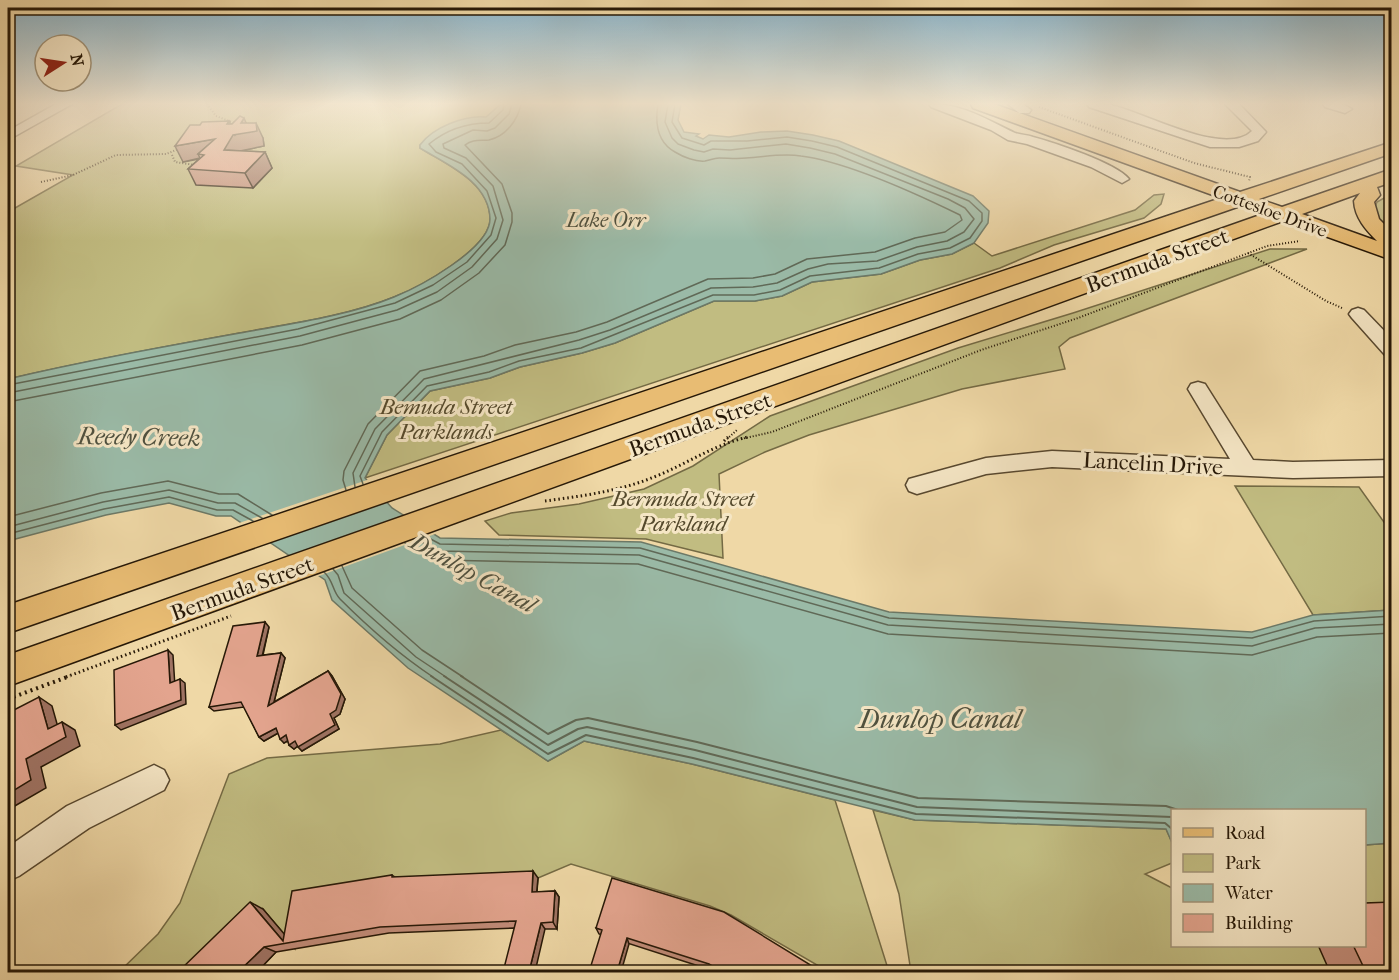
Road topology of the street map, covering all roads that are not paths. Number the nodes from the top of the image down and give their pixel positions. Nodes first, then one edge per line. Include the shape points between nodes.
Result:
1 (1057, 150) edge
2 (1103, 150) edge
3 (1136, 150) edge
4 (1384, 150) edge
5 (1194, 172) junction
6 (1166, 173) junction
7 (1392, 175) edge
8 (1122, 179) dead end
9 (1366, 184) junction
10 (1278, 187) junction
11 (1249, 191) junction
12 (1177, 206) junction
13 (1287, 212) junction
14 (1229, 233) junction
15 (1333, 234) junction
16 (1391, 243) edge
17 (1392, 254) edge
18 (1358, 314) road end
19 (1392, 351) edge
20 (1198, 389) dead end
21 (1246, 468) junction
22 (1392, 468) edge
23 (917, 485) dead end
24 (8, 619) edge
25 (8, 671) edge
26 (154, 780) dead end
27 (8, 865) edge

1 - 8 street via 1096,164
2 - 6 main road, Cottesloe Drive
3 - 5 main road, Cottesloe Drive
4 - 10 main road, Bermuda Street
5 - 10 main road
5 - 11 main road, Cottesloe Drive
6 - 11 main road, Cottesloe Drive
6 - 12 main road
7 - 9 main road, Bermuda Street
9 - 13 main road, Bermuda Street
9 - 16 main road via 1370,195 1364,201 1365,211
10 - 11 main road, Bermuda Street
11 - 12 main road, Bermuda Street
11 - 13 main road, Cottesloe Drive
12 - 24 main road, Bermuda Street via 398,486
13 - 14 main road, Bermuda Street
13 - 15 main road, Cottesloe Drive
13 - 16 main road, Cottesloe Drive
14 - 15 main road
14 - 25 main road, Bermuda Street
15 - 17 main road, Cottesloe Drive
18 - 19 street
20 - 21 street
21 - 22 street, Lancelin Drive
21 - 23 street, Lancelin Drive via 1052,459 986,466
26 - 27 street via 78,817

